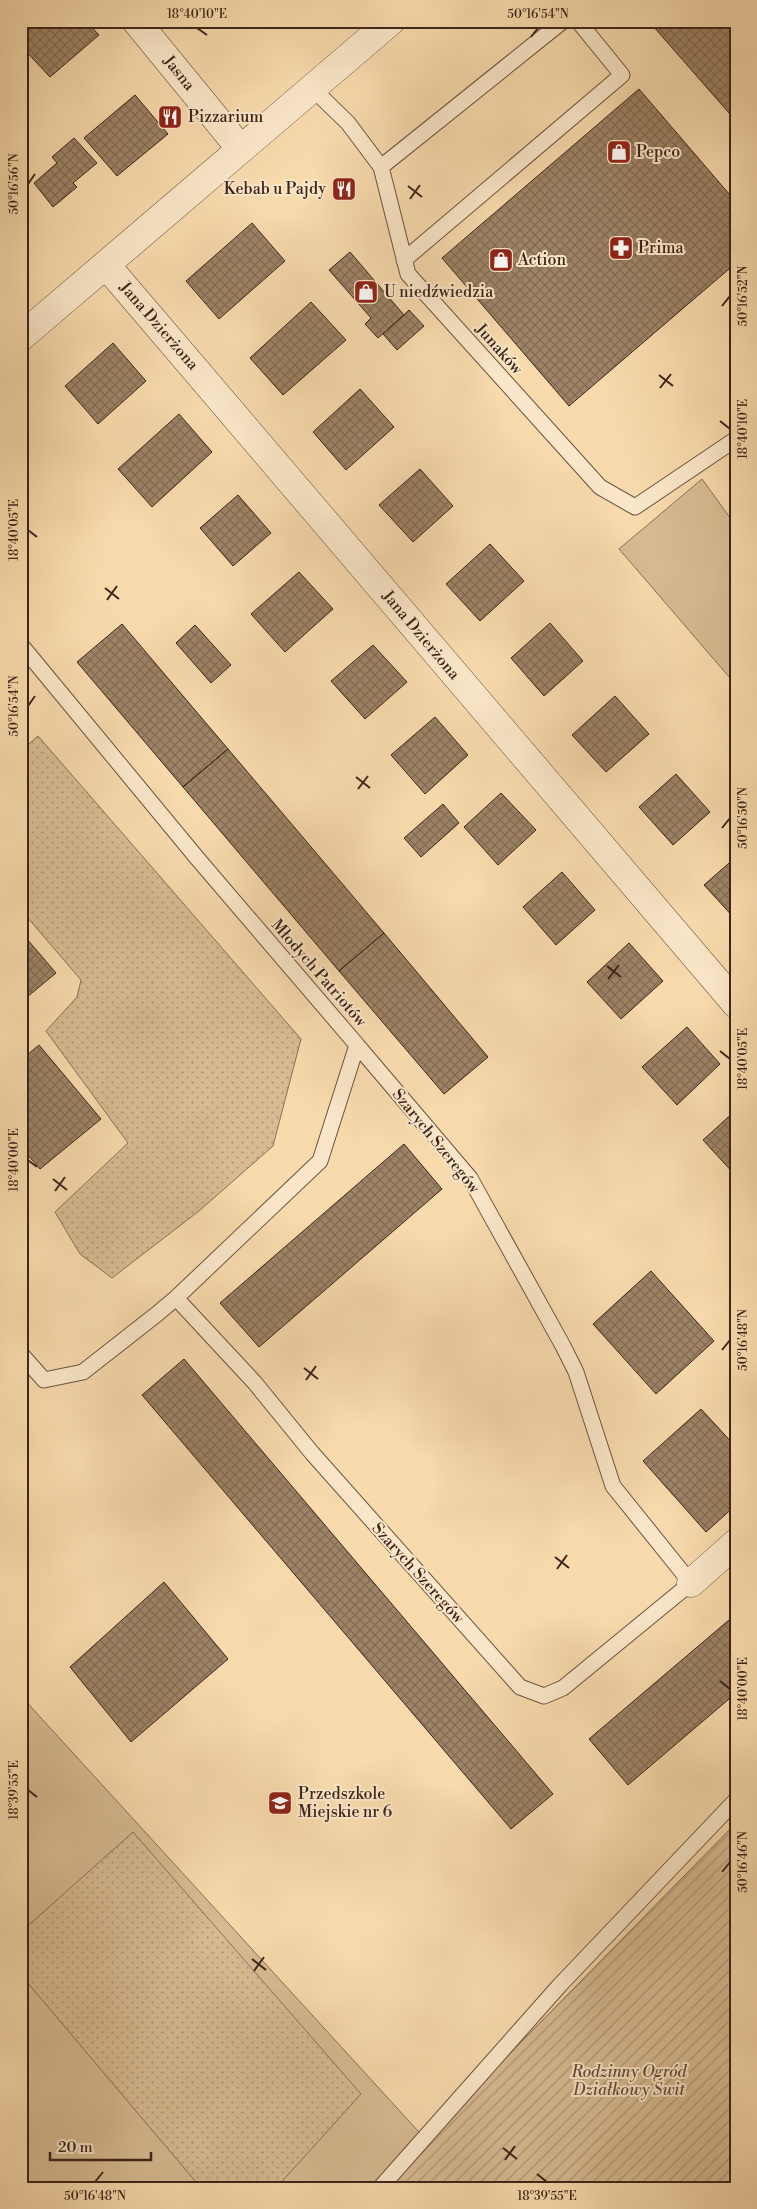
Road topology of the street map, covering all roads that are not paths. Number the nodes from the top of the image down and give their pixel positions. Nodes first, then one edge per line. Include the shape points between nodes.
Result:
1 (136, 21) edge
2 (391, 21) edge
3 (563, 21) edge
4 (578, 21) edge
5 (312, 88) junction
6 (240, 148) junction
7 (381, 167) junction
8 (404, 260) junction
9 (106, 265) junction
10 (21, 338) edge
11 (736, 439) edge
12 (21, 646) edge
13 (736, 1004) edge
14 (356, 1045) junction
15 (176, 1298) junction
16 (21, 1354) edge
17 (736, 1543) edge
18 (691, 1582) junction
19 (736, 1800) edge
20 (380, 2188) edge

1 - 6 street, Jasna
2 - 5 street
3 - 7 lane
4 - 8 lane via 622,75
5 - 6 street
5 - 7 lane, Junaków via 348,123
6 - 9 street
7 - 8 lane, Junaków
8 - 11 lane, Junaków via 408,274 600,487 635,507
9 - 10 street
9 - 13 street, Jana Dzierżona
12 - 14 lane, Młodych Patriotów
14 - 15 lane, Młodych Patriotów via 320,1161
14 - 18 lane, Szarych Szeregów via 470,1178 576,1372 613,1486
15 - 16 lane, Młodych Patriotów via 83,1372 44,1380
15 - 18 lane, Szarych Szeregów via 255,1383 312,1453 520,1687 544,1696 563,1688
17 - 18 street, Szarych Szeregów
19 - 20 lane via 560,1985

